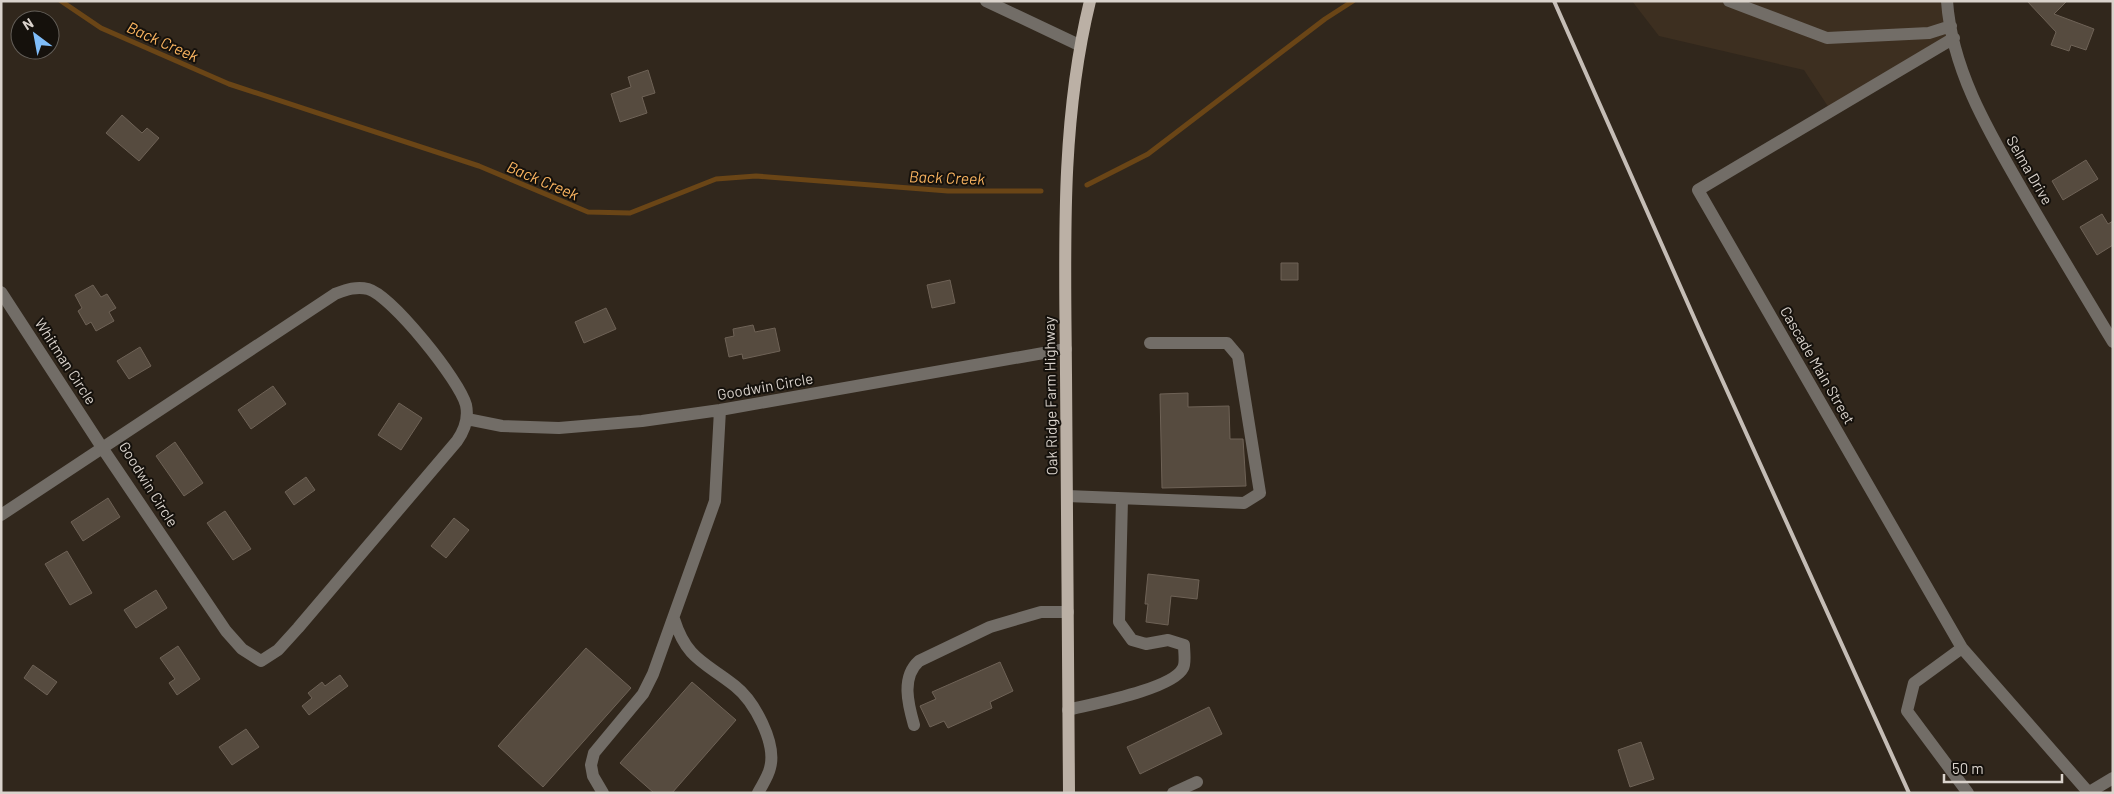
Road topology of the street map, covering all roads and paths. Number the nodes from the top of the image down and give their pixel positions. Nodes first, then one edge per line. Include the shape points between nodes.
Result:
1 (986, 1) edge
2 (1090, 1) edge
3 (1729, 1) edge
4 (1947, 1) edge
5 (1952, 32) junction
6 (1079, 45) junction
7 (1, 292) edge
8 (2113, 342) edge
9 (1150, 343) dead end
10 (1066, 349) junction
11 (720, 410) junction
12 (467, 419) junction
13 (103, 449) junction
14 (1067, 496) junction
15 (1122, 499) junction
16 (1, 515) edge
17 (1068, 612) junction
18 (674, 620) junction
19 (1962, 648) junction
20 (1068, 710) junction
21 (914, 725) dead end
22 (2113, 778) edge
23 (1197, 782) dead end
24 (603, 793) edge
25 (758, 793) edge
26 (1069, 793) edge
27 (1173, 793) edge
28 (1968, 793) edge
29 (2089, 793) edge

1 - 6 street
2 - 6 main road, Oak Ridge Farm Highway
3 - 5 street via 1827,38
4 - 5 street, Selma Drive
5 - 8 street, Selma Drive via 1972,97 1994,140
5 - 19 street, Cascade Main Street via 1698,190
6 - 10 main road, Oak Ridge Farm Highway via 1068,156
7 - 13 street, Whitman Circle
9 - 15 street via 1226,343 1238,356 1260,493 1244,503
10 - 11 street, Goodwin Circle
10 - 14 main road, Oak Ridge Farm Highway
11 - 12 street, Goodwin Circle via 558,428 502,426
11 - 18 street via 715,501
12 - 13 street, Goodwin Circle via 466,405 460,393 425,340 384,299 369,289 352,288 335,294
12 - 13 street, Goodwin Circle via 457,442 298,628 278,650 261,662 242,649 226,631
13 - 16 street
14 - 15 street
14 - 17 main road, Oak Ridge Farm Highway
15 - 20 street via 1119,622 1132,640 1146,644 1168,640 1184,645 1184,667 1175,678 1139,692
17 - 20 main road, Oak Ridge Farm Highway
17 - 21 street via 1041,612 990,627 919,661 913,666 908,683 908,703
18 - 24 street via 643,694 594,753 590,765
18 - 25 street via 680,637 695,658 736,687 754,707 764,727 770,768
19 - 28 street via 1914,684 1907,711
19 - 29 street, Cascade Main Street
20 - 26 main road, Oak Ridge Farm Highway
22 - 29 street
23 - 27 street

